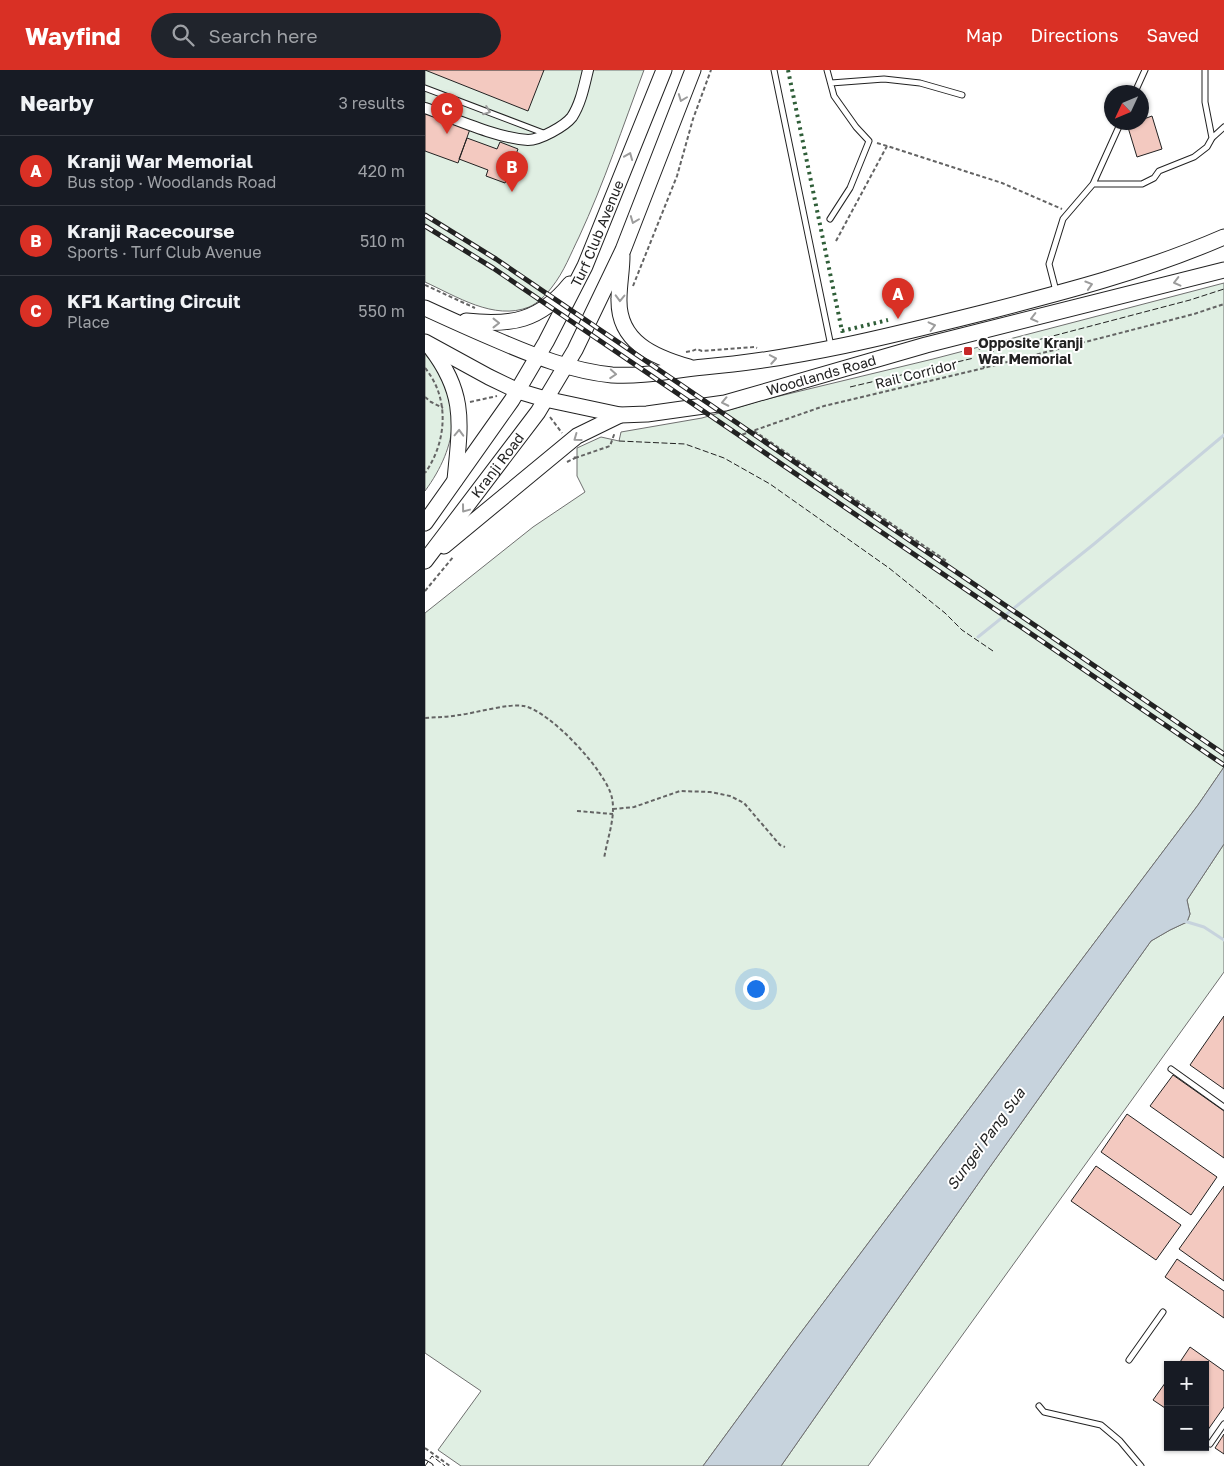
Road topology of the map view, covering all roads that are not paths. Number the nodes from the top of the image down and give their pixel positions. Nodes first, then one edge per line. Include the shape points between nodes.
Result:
1 (588, 70) edge
2 (664, 70) edge
3 (693, 70) edge
4 (774, 70) edge
5 (827, 70) edge
6 (1145, 70) edge
7 (1205, 70) edge
8 (831, 83) junction
9 (1138, 85) edge
10 (425, 88) edge
11 (962, 95) dead end
12 (425, 108) edge
13 (1224, 126) edge
14 (1117, 130) edge
15 (547, 134) junction
16 (1212, 138) junction
17 (1093, 184) junction
18 (830, 219) dead end
19 (1224, 237) edge
20 (623, 250) junction
21 (585, 266) junction
22 (1224, 270) edge
23 (1057, 294) junction
24 (425, 308) edge
25 (448, 319) junction
26 (426, 342) edge
27 (832, 349) junction
28 (538, 358) junction
29 (565, 365) junction
30 (695, 368) junction
31 (518, 391) junction
32 (545, 399) junction
33 (618, 421) junction
34 (455, 482) junction
35 (425, 523) edge
36 (425, 561) edge
37 (1171, 1069) dead end
38 (1224, 1108) edge
39 (1163, 1312) dead end
40 (1129, 1360) dead end
41 (1039, 1406) dead end
42 (1224, 1424) edge
43 (1210, 1444) dead end
44 (425, 1462) edge
45 (430, 1466) edge
46 (1141, 1466) edge

1 - 15 street via 579,105 571,119
21 -> 2 main road, Turf Club Avenue
3 -> 20 main road, Turf Club Avenue
4 - 27 lane
5 - 8 lane
6 - 9 lane
7 - 16 lane via 1205,102
8 - 11 lane via 884,79 920,83
8 - 18 lane via 835,96 869,141 850,188
10 -> 15 lane
12 - 15 street via 498,133 530,140
13 - 16 lane
14 - 17 lane
16 - 17 lane via 1207,147 1194,157 1159,171 1154,178 1142,184
17 - 23 lane via 1063,218 1049,264
23 -> 19 main road, Woodlands Road
20 - 29 main road, Turf Club Avenue
20 -> 30 main road via 619,300 624,322 633,338 653,355
25 -> 21 main road via 503,324 528,318 548,307
21 - 28 main road, Turf Club Avenue
22 -> 33 main road, Woodlands Road via 926,345 725,402
27 -> 23 main road, Woodlands Road
24 - 25 main road, Woodlands Road
25 - 28 main road, Woodlands Road
26 - 31 main road, Woodlands Road
34 -> 26 main road via 459,441 456,395 444,365
30 -> 27 main road, Woodlands Road via 743,364
28 - 29 main road, Woodlands Road
28 - 31 main road, Turf Club Avenue
29 -> 30 main road, Woodlands Road via 583,371 641,376
29 - 32 main road, Kranji Road
31 - 32 main road, Woodlands Road
31 - 34 main road, Kranji Road
32 - 33 main road, Woodlands Road
32 -> 36 main road, Kranji Road
33 -> 36 main road via 577,436
34 - 35 main road, Kranji Road
37 - 38 lane
39 - 40 lane
41 - 46 lane via 1044,1412 1101,1425
42 - 43 lane
44 - 45 lane

